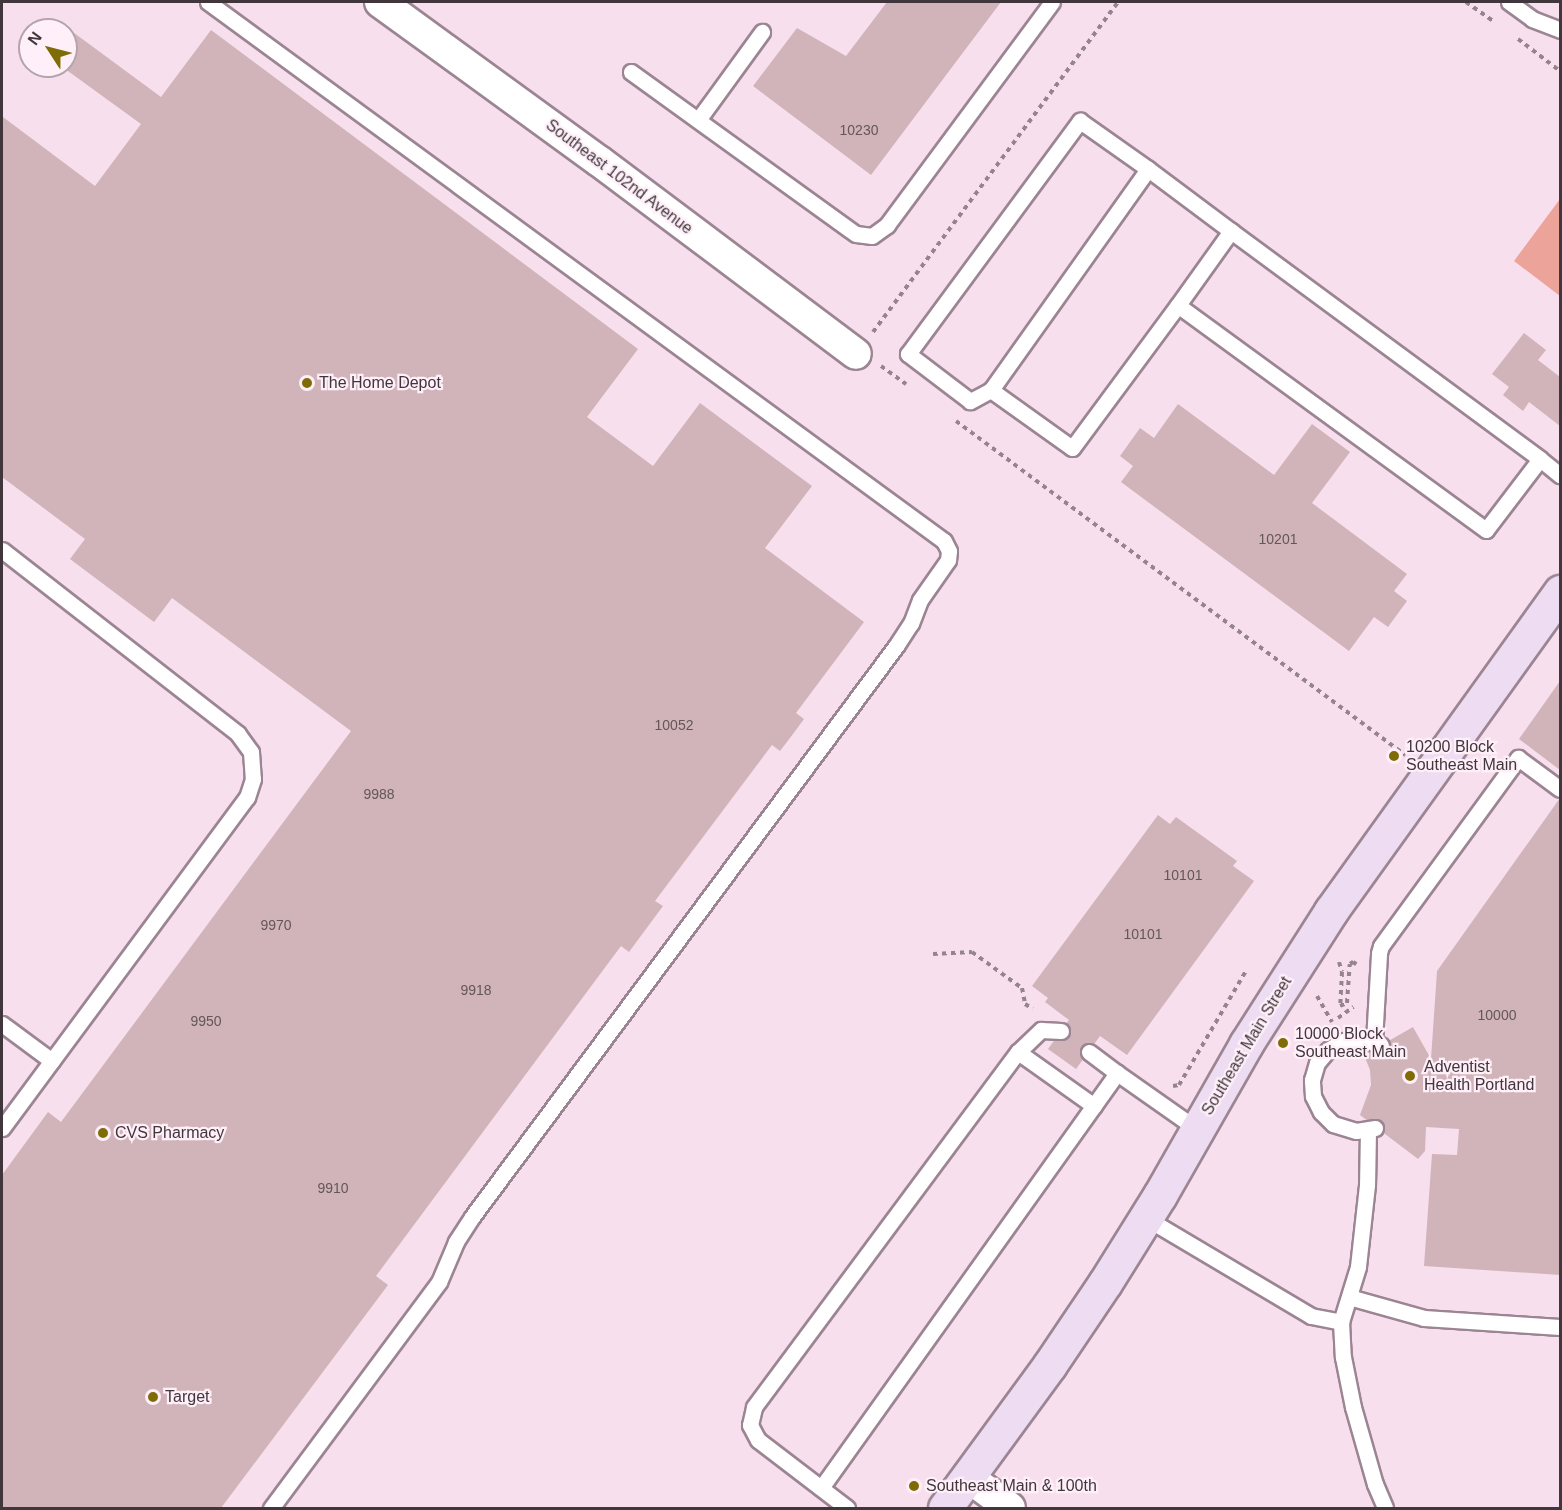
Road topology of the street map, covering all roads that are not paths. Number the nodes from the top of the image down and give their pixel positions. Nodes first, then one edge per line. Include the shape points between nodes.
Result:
1 (208, 2) edge
2 (380, 2) edge
3 (1052, 2) edge
4 (1509, 2) edge
5 (1560, 30) edge
6 (762, 32) dead end
7 (631, 72) dead end
8 (698, 120) junction
9 (1148, 169) junction
10 (1231, 231) junction
11 (1178, 305) junction
12 (856, 354) road end
13 (991, 390) junction
14 (1540, 459) junction
15 (1560, 475) edge
16 (2, 550) edge
17 (1560, 592) edge
18 (1560, 789) edge
19 (2, 1024) edge
20 (1061, 1031) dead end
21 (1018, 1052) junction
22 (1089, 1052) dead end
23 (52, 1061) junction
24 (1117, 1073) junction
25 (1094, 1106) junction
26 (2, 1128) edge
27 (1198, 1130) junction
28 (1146, 1218) junction
29 (1349, 1297) junction
30 (1341, 1322) junction
31 (1560, 1327) edge
32 (968, 1477) junction
33 (821, 1488) junction
34 (271, 1509) edge
35 (847, 1509) edge
36 (945, 1509) edge
37 (1010, 1509) edge
38 (1385, 1509) edge

1 - 34 lane via 944,541 949,550 948,560 920,600 896,645 472,1217 439,1282
2 - 12 street, Southeast 102nd Avenue
3 - 8 lane via 894,216 872,236 856,234
4 - 5 lane via 1532,19
6 - 8 lane
7 - 8 lane
9 - 10 lane
9 - 13 lane
9 - 13 lane via 1080,121 908,354 970,401
10 - 11 lane
10 - 14 lane
11 - 13 lane via 1072,448
11 - 14 lane via 1486,530
14 - 15 lane
16 - 23 lane via 238,734 251,752 253,779 247,797
17 - 27 street, Southeast Main Street via 1363,863 1281,987
18 - 29 lane via 1518,758 1382,946 1378,1043 1359,1038 1343,1041 1317,1063 1313,1096 1321,1112 1333,1124 1350,1130 1372,1129 1358,1267
19 - 23 lane
20 - 21 lane via 1041,1030
21 - 25 lane
21 - 33 lane via 754,1407 750,1425 758,1440
22 - 24 lane
23 - 26 lane
24 - 25 lane
24 - 27 lane
25 - 33 lane
27 - 28 street, Southeast Main Street
28 - 30 lane via 1311,1316
28 - 32 street, Southeast Main Street via 1049,1366
29 - 30 lane
29 - 31 lane via 1424,1318
30 - 38 lane via 1353,1407
32 - 36 street, Southeast Main Street
32 - 37 street
33 - 35 lane

